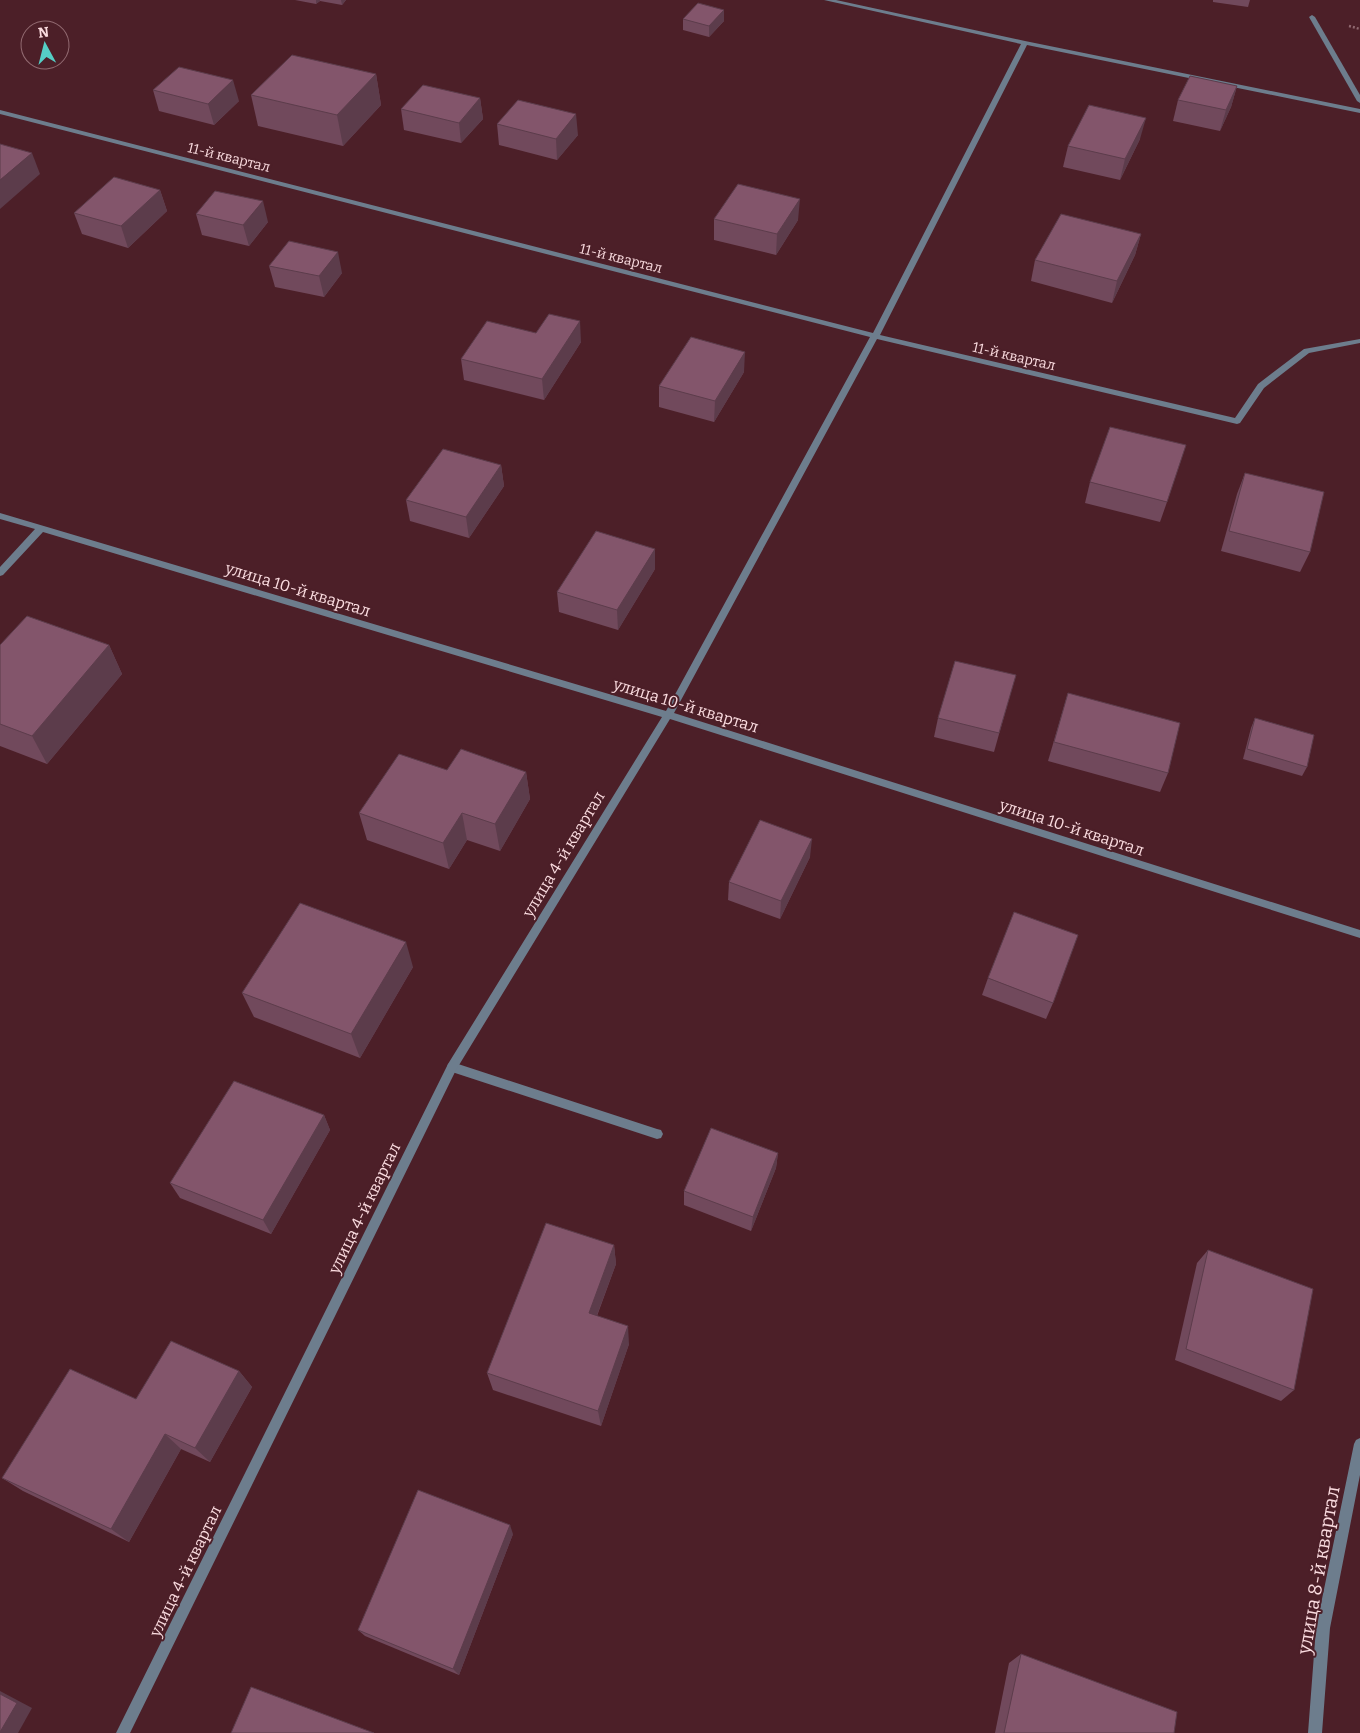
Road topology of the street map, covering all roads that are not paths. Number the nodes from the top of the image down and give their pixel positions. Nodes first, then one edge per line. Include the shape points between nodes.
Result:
1 (827, 0) edge
2 (1312, 17) dead end
3 (1026, 43) junction
4 (1360, 101) edge
5 (1360, 111) edge
6 (0, 112) edge
7 (876, 336) junction
8 (1360, 341) edge
9 (0, 516) edge
10 (41, 528) junction
11 (0, 573) edge
12 (668, 715) junction
13 (1360, 934) edge
14 (452, 1067) junction
15 (657, 1134) dead end
16 (1360, 1444) edge
17 (123, 1733) edge
18 (1315, 1733) edge

1 - 3 street
2 - 4 street
3 - 5 street
3 - 7 street, улица 4-й квартал
6 - 7 street, 11-й квартал
7 - 8 street, 11-й квартал via 1238,421 1260,386 1307,351
7 - 12 street, улица 4-й квартал
9 - 10 street, улица 10-й квартал
10 - 11 street
10 - 12 street, улица 10-й квартал
12 - 13 street, улица 10-й квартал
12 - 14 street, улица 4-й квартал
14 - 15 street
14 - 17 street, улица 4-й квартал
16 - 18 street, улица 8-й квартал via 1323,1628

